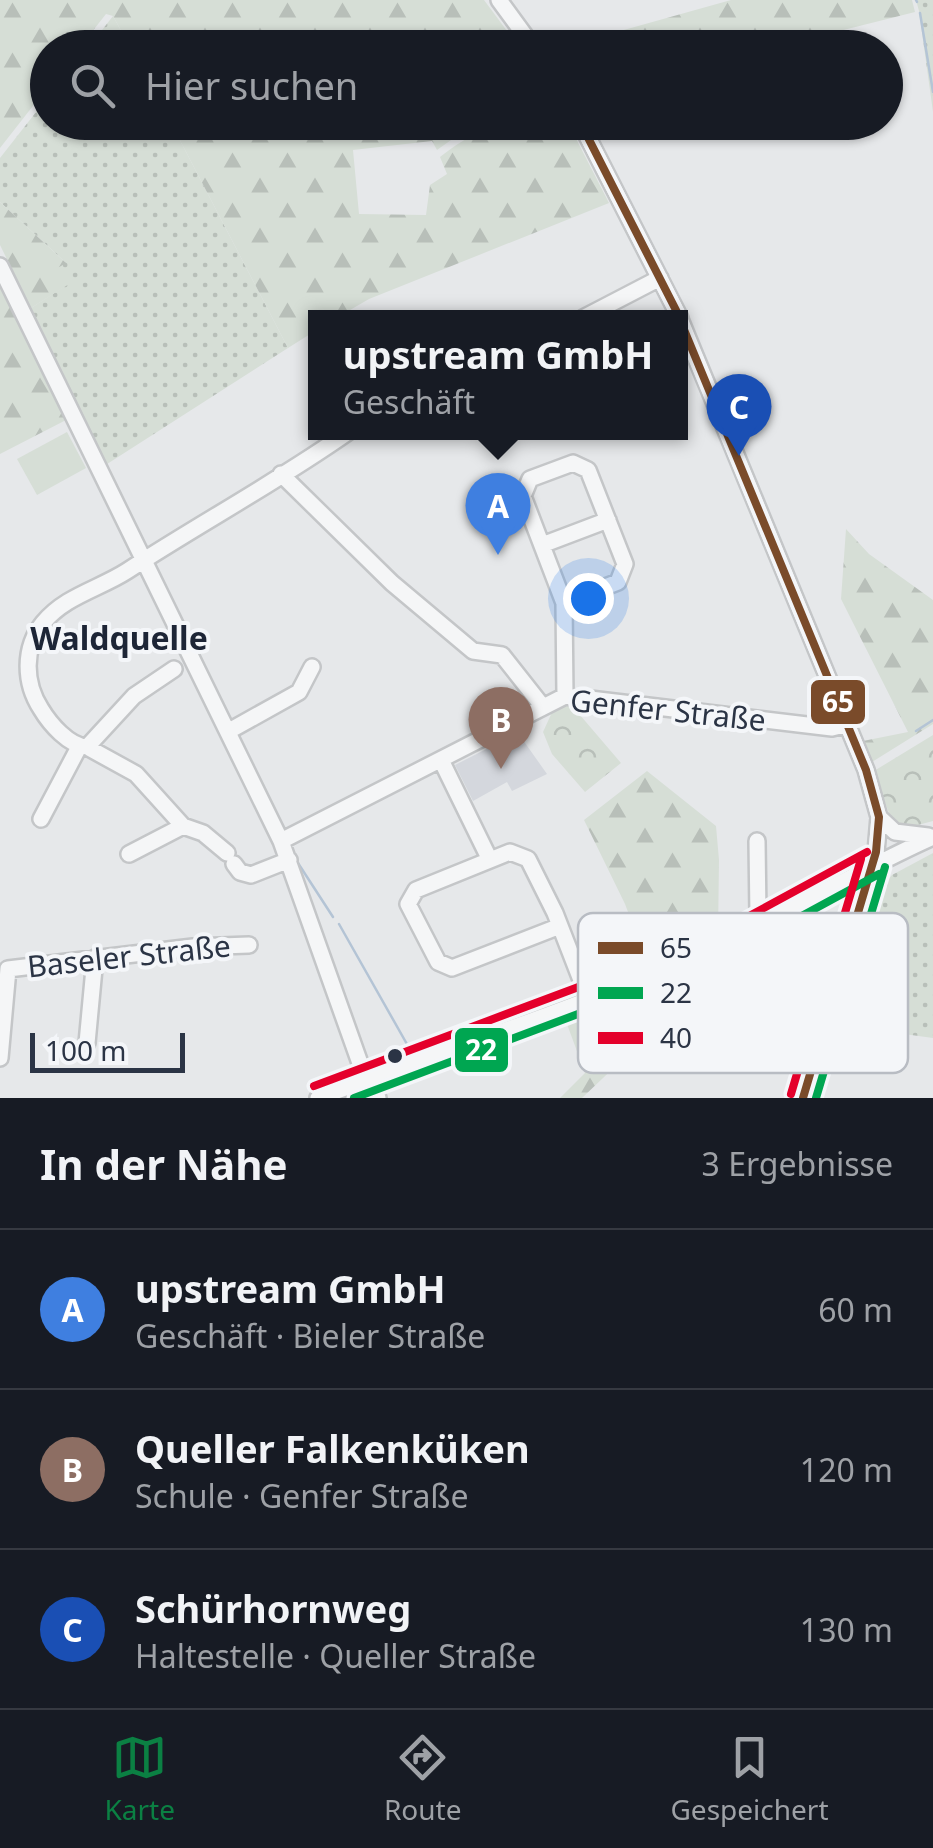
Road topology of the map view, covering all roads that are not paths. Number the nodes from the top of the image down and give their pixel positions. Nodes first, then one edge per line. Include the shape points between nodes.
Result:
1 (499, 0) edge
2 (521, 30) edge
3 (589, 140) edge
4 (0, 266) edge
5 (660, 278) junction
6 (599, 310) edge
7 (676, 310) edge
8 (688, 337) edge
9 (335, 440) edge
10 (281, 474) junction
11 (608, 520) junction
12 (542, 545) junction
13 (144, 559) junction
14 (564, 603) junction
15 (312, 668) dead end
16 (174, 669) dead end
17 (565, 696) junction
18 (543, 707) junction
19 (848, 724) junction
20 (229, 731) junction
21 (83, 747) junction
22 (441, 760) junction
23 (879, 817) junction
24 (40, 819) dead end
25 (183, 826) junction
26 (933, 837) edge
27 (281, 841) junction
28 (757, 841) dead end
29 (128, 854) dead end
30 (289, 860) junction
31 (490, 860) junction
32 (874, 864) junction
33 (758, 913) edge
34 (782, 913) edge
35 (859, 913) edge
36 (560, 926) junction
37 (250, 945) dead end
38 (95, 958) junction
39 (578, 972) edge
40 (578, 1002) edge
41 (87, 1043) dead end
42 (0, 1058) edge
43 (811, 1073) edge
44 (366, 1080) junction
45 (318, 1098) edge
46 (378, 1098) edge
47 (803, 1098) edge

1 - 2 street
3 - 5 street
4 - 13 street
5 - 6 street
5 - 7 street
8 - 19 street
9 - 10 street
10 - 13 street
10 - 18 street via 472,651 502,654
11 - 12 street
11 - 12 street via 588,470 572,462 530,479 523,496
11 - 14 street via 625,564 618,582
12 - 14 street
13 - 20 street
13 - 21 street via 67,601 32,639 27,661 33,694 50,721
14 - 17 street
15 - 20 street via 299,692
16 - 21 street via 134,696
17 - 18 street, Genfer Straße
17 - 19 street, Genfer Straße via 832,728
18 - 22 street, Genfer Straße
19 - 23 street
20 - 27 street
21 - 24 street
21 - 25 street via 147,784
22 - 27 street, Genfer Straße
22 - 31 street
23 - 26 street via 895,832
23 - 32 street
25 - 29 street
25 - 30 street via 204,832 240,872 250,875
26 - 32 street
27 - 30 street
28 - 33 street
30 - 44 street
31 - 36 street via 510,852 528,859
31 - 36 street via 416,890 408,904 438,962 452,968
32 - 34 street
32 - 35 street
36 - 39 street
37 - 38 street, Baseler Straße
38 - 41 street
38 - 42 street, Baseler Straße via 8,969
40 - 44 street
43 - 47 street
44 - 45 street
44 - 46 street

